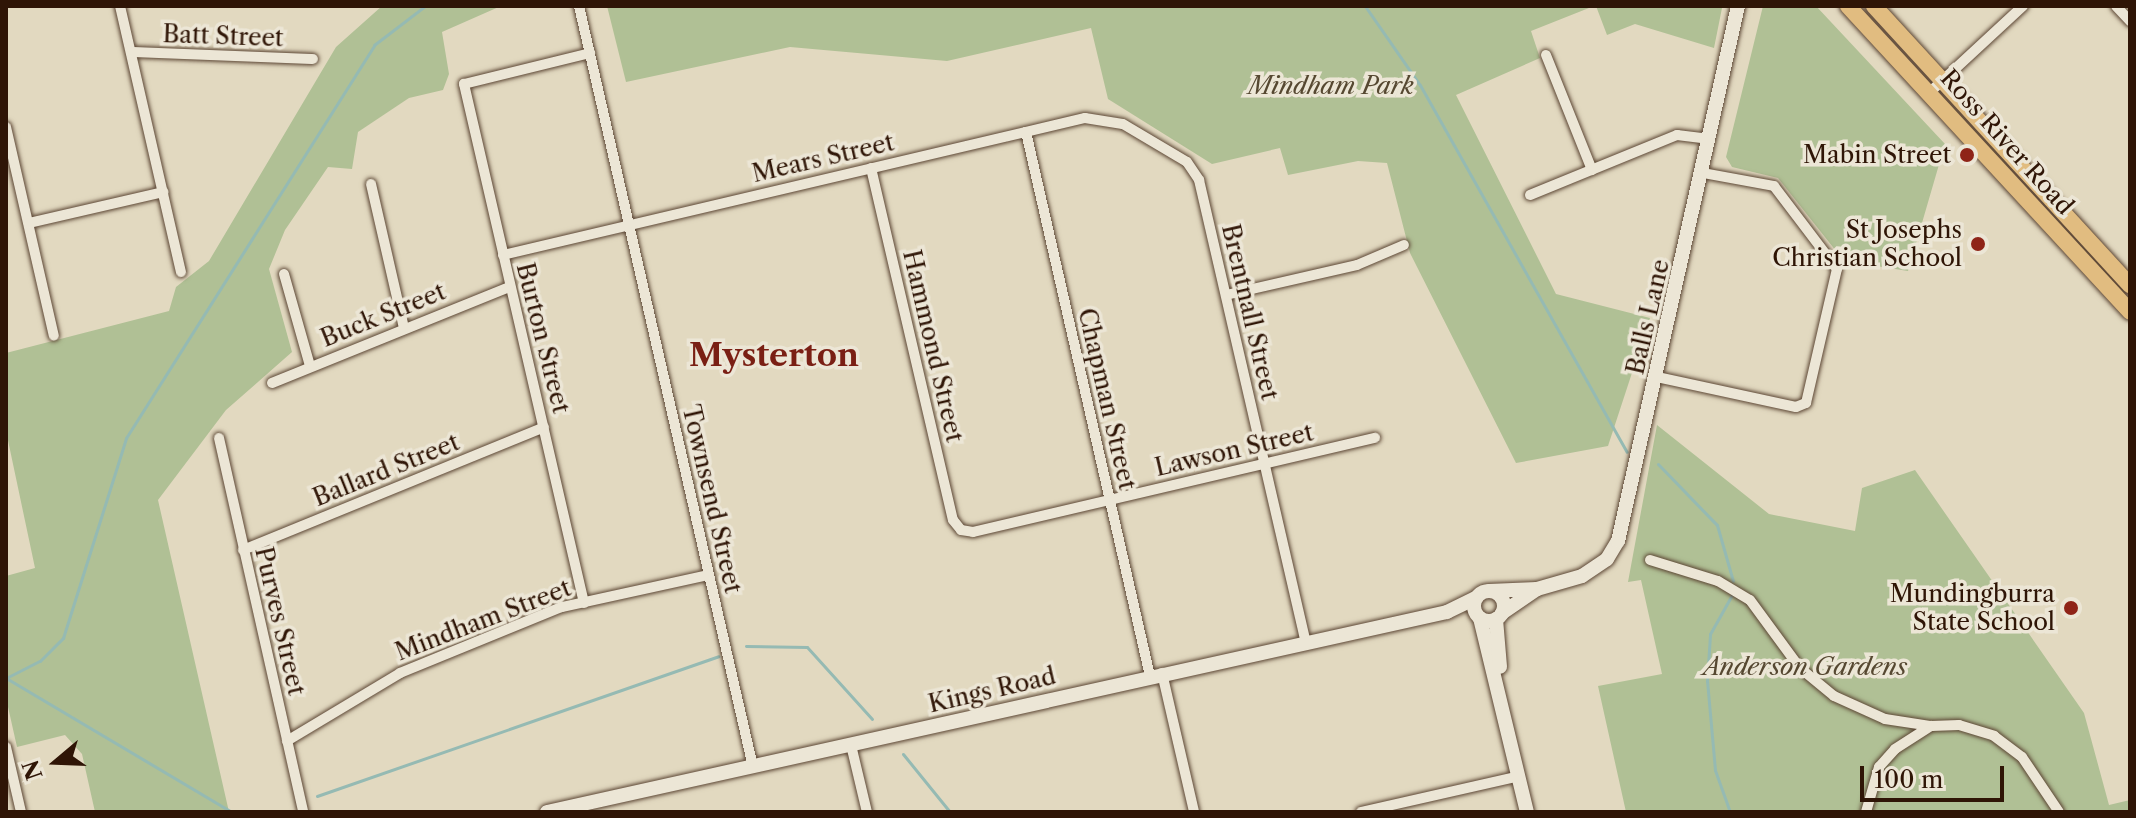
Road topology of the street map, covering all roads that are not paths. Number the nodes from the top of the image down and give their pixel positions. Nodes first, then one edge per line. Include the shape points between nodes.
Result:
1 (120, 6) edge
2 (579, 6) edge
3 (1738, 6) edge
4 (1848, 6) edge
5 (1874, 6) edge
6 (2023, 6) edge
7 (2116, 6) edge
8 (2130, 21) edge
9 (132, 52) junction
10 (590, 53) junction
11 (1546, 55) dead end
12 (313, 59) dead end
13 (1936, 86) junction
14 (6, 127) edge
15 (1026, 132) junction
16 (1710, 139) junction
17 (871, 168) junction
18 (1592, 170) junction
19 (1703, 173) junction
20 (371, 184) dead end
21 (163, 192) junction
22 (1530, 195) dead end
23 (629, 222) junction
24 (29, 223) junction
25 (1404, 245) dead end
26 (503, 255) junction
27 (181, 272) dead end
28 (284, 274) dead end
29 (2130, 285) edge
30 (510, 287) junction
31 (1226, 295) junction
32 (2130, 312) edge
33 (404, 328) junction
34 (54, 336) dead end
35 (310, 366) junction
36 (1657, 377) junction
37 (272, 383) dead end
38 (544, 427) junction
39 (219, 438) dead end
40 (1375, 438) dead end
41 (1264, 463) junction
42 (1110, 499) junction
43 (961, 530) joint
44 (243, 550) junction
45 (1650, 560) dead end
46 (709, 575) junction
47 (1537, 589) junction
48 (1483, 594) junction
49 (584, 603) junction
50 (1447, 612) junction
51 (1478, 616) junction
52 (1499, 616) junction
53 (1306, 643) junction
54 (1156, 675) junction
55 (1503, 707) junction
56 (1931, 726) junction
57 (287, 741) junction
58 (851, 745) junction
59 (6, 747) edge
60 (753, 767) junction
61 (1519, 776) junction
62 (570, 809) edge
63 (21, 812) edge
64 (303, 812) edge
65 (547, 812) edge
66 (867, 812) edge
67 (1194, 812) edge
68 (1361, 812) edge
69 (1527, 812) edge
70 (1866, 812) edge
71 (2059, 812) edge

1 - 9 street
2 - 10 street, Townsend Street
3 - 16 main road, Balls Lane
4 - 13 main road, Ross River Road
5 - 13 main road, Ross River Road
6 - 13 street
7 - 8 street
9 - 12 street, Batt Street
9 - 21 street
10 - 23 street, Townsend Street
10 - 26 street, Burton Street via 464,84
11 - 18 street
13 - 29 main road, Ross River Road
13 - 32 main road, Ross River Road
14 - 24 street
15 - 17 street, Mears Street
15 - 31 street, Brentnall Street via 1104,117 1187,162 1203,192
15 - 42 street, Chapman Street
16 - 18 street via 1677,135
16 - 19 main road, Balls Lane
17 - 23 street, Mears Street
17 - 43 street, Hammond Street via 953,520
18 - 22 street
19 - 36 main road, Balls Lane
19 - 36 street via 1774,186 1837,269 1806,403 1796,407
20 - 33 street
21 - 24 street
21 - 27 street
23 - 26 street, Mears Street
23 - 46 street, Townsend Street
24 - 34 street
25 - 31 street via 1357,265
26 - 30 street, Burton Street
28 - 35 street
30 - 33 street, Buck Street
30 - 38 street, Burton Street
31 - 41 street, Brentnall Street
33 - 35 street, Buck Street
35 - 37 street, Buck Street
36 - 47 main road, Balls Lane via 1622,532 1613,551 1594,571
38 - 44 street, Ballard Street
38 - 49 street, Burton Street
39 - 44 street, Purves Street
40 - 41 street, Lawson Street
41 - 42 street, Lawson Street
41 - 53 street, Brentnall Street
42 - 43 street, Lawson Street via 973,532
42 - 54 street, Chapman Street
44 - 57 street, Purves Street
45 - 56 street via 1734,589 1764,615 1800,668 1834,696 1885,719
46 - 49 street, Mindham Street
46 - 60 street, Townsend Street
47 - 48 main road, Balls Lane
47 - 52 main road, Balls Lane
48 - 50 main road, Kings Road
48 - 51 main road
48 - 52 main road via 1501,599
49 - 57 street, Mindham Street via 400,673
50 - 51 main road, Kings Road
50 - 53 main road, Kings Road
51 - 52 main road, Kings Road
51 - 55 main road
52 - 55 main road
53 - 54 main road, Kings Road
54 - 58 main road, Kings Road
54 - 67 street, Chapman Street
55 - 61 main road
56 - 70 street via 1911,736 1879,767
56 - 71 street via 1959,725 1994,736 2022,757
57 - 64 street, Purves Street
58 - 60 main road, Kings Road
58 - 66 street
59 - 63 street
60 - 62 main road, Kings Road
61 - 68 street
61 - 69 main road
62 - 65 main road, Kings Road

